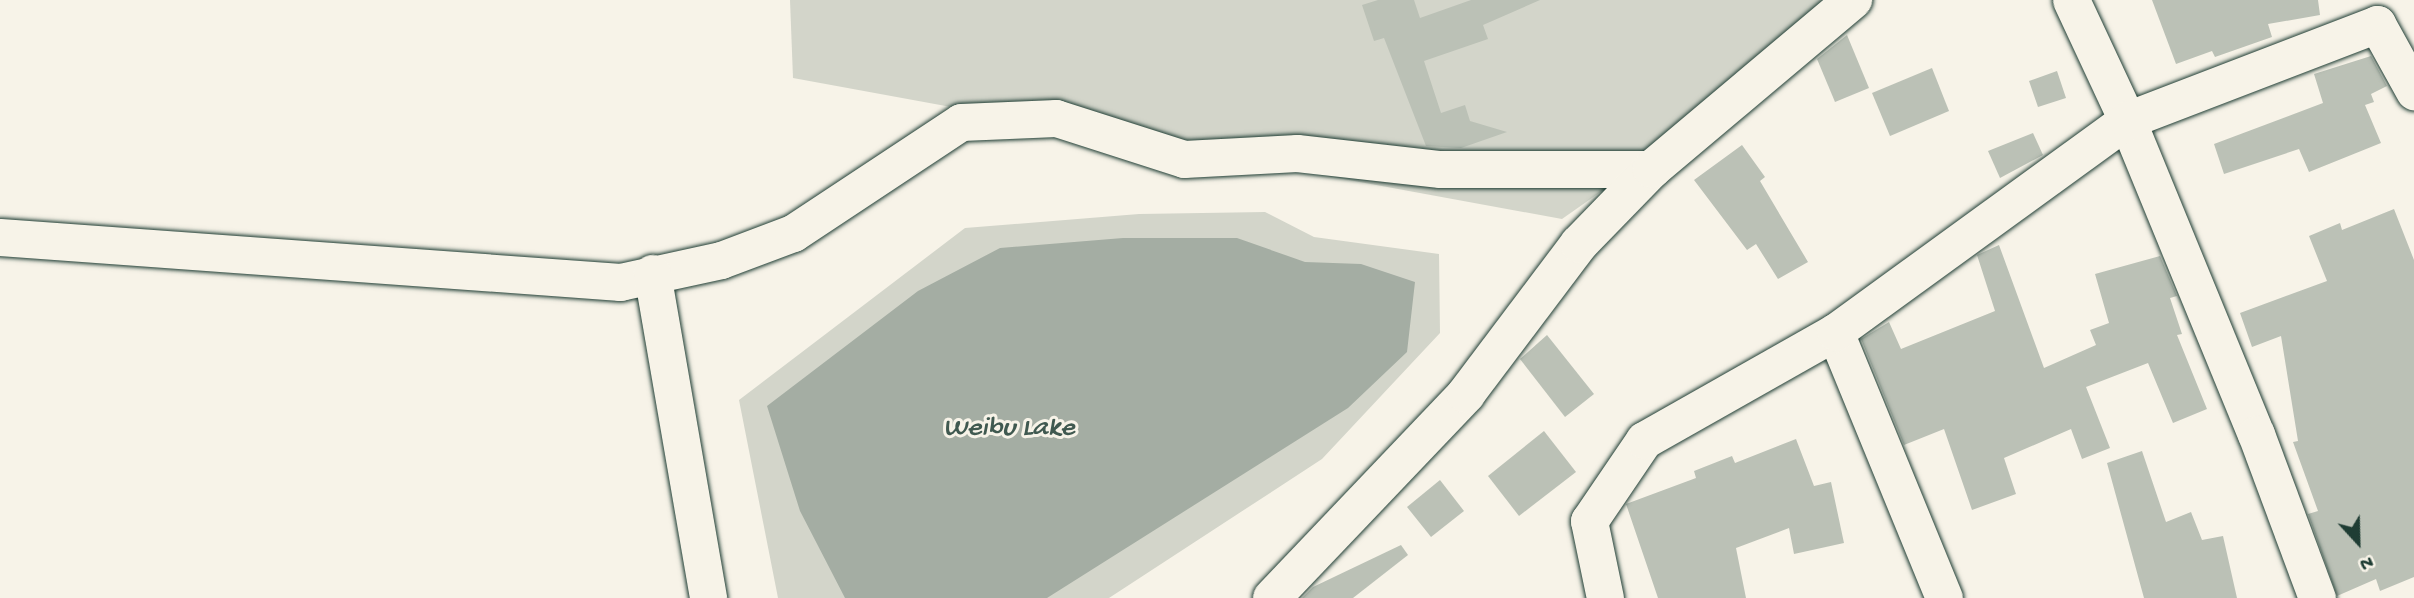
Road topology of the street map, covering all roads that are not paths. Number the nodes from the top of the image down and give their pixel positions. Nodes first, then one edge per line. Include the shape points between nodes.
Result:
1 (1853, 0) edge
2 (2071, 0) edge
3 (2414, 91) edge
4 (2127, 120) junction
5 (1652, 169) junction
6 (0, 237) edge
7 (652, 273) junction
8 (1835, 331) junction
9 (708, 598) edge
10 (1272, 598) edge
11 (1605, 598) edge
12 (1944, 598) edge
13 (2317, 598) edge

1 - 5 main road
2 - 4 street
3 - 4 street via 2377,24
4 - 8 street
4 - 13 street via 2256,434
5 - 7 street via 1440,169 1297,153 1184,159 1056,118 961,122 793,233 720,260
5 - 10 main road via 1579,244 1466,394
6 - 7 street via 620,282
7 - 9 street
8 - 11 street via 1644,440 1589,521
8 - 12 street

